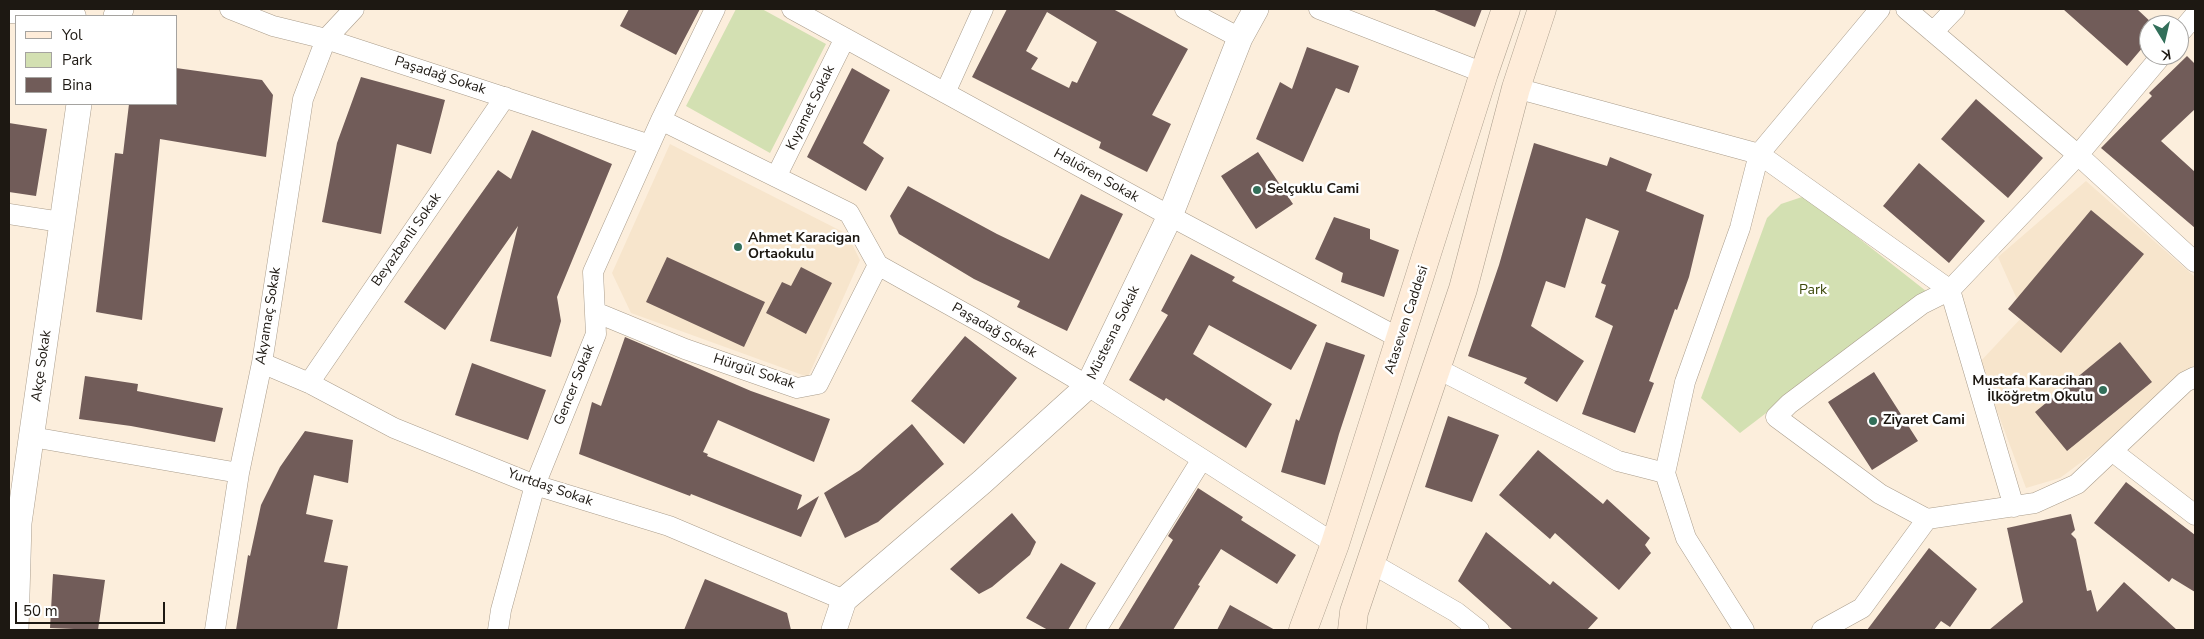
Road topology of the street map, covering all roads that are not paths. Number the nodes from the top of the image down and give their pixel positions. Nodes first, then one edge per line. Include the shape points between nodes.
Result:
1 (230, 9) edge
2 (715, 9) edge
3 (792, 9) edge
4 (984, 9) edge
5 (1185, 9) edge
6 (1256, 9) edge
7 (1318, 9) edge
8 (1506, 9) edge
9 (1542, 9) edge
10 (1880, 9) edge
11 (1906, 9) edge
12 (1955, 9) edge
13 (352, 11) edge
14 (9, 13) edge
15 (54, 15) edge
16 (1933, 32) junction
17 (845, 38) junction
18 (1240, 38) junction
19 (326, 40) junction
20 (2154, 65) edge
21 (1484, 73) junction
22 (1516, 88) junction
23 (945, 93) junction
24 (506, 97) junction
25 (79, 105) edge
26 (661, 120) junction
27 (650, 145) junction
28 (1759, 154) junction
29 (2078, 155) junction
30 (776, 177) junction
31 (9, 214) edge
32 (1170, 216) junction
33 (61, 222) junction
34 (2195, 262) edge
35 (878, 265) junction
36 (1950, 290) junction
37 (595, 312) junction
38 (1401, 338) junction
39 (262, 363) junction
40 (1436, 368) junction
41 (2195, 377) edge
42 (309, 383) junction
43 (1088, 386) junction
44 (32, 437) junction
45 (2112, 451) junction
46 (1202, 459) junction
47 (239, 473) junction
48 (1665, 473) junction
49 (535, 486) junction
50 (2014, 507) junction
51 (2195, 515) edge
52 (1927, 519) junction
53 (14, 523) edge
54 (1335, 544) junction
55 (1371, 563) junction
56 (844, 600) junction
57 (16, 630) edge
58 (215, 630) edge
59 (498, 630) edge
60 (834, 630) edge
61 (1096, 630) edge
62 (1303, 630) edge
63 (1352, 630) edge
64 (1479, 630) edge
65 (1744, 630) edge
66 (1822, 630) edge

1 - 19 street, Paşadağ Sokak via 273,26
2 - 26 street, Gencer Sokak
3 - 17 street, Halıören Sokak
4 - 23 street
5 - 18 street
6 - 18 street, Müstesna Sokak
7 - 21 street
8 - 21 main road, Ataseven Caddesi
9 - 22 main road
10 - 28 street
11 - 16 street
12 - 16 street
13 - 19 street, Akyamaç Sokak
14 - 15 street
16 - 29 street
17 - 23 street, Halıören Sokak
17 - 30 street, Kıyamet Sokak
18 - 32 street, Müstesna Sokak
19 - 24 street, Paşadağ Sokak
19 - 39 street, Akyamaç Sokak via 303,99
20 - 29 street
21 - 38 main road, Ataseven Caddesi
22 - 28 street
22 - 40 main road via 1463,289
23 - 32 street, Halıören Sokak
24 - 27 street, Paşadağ Sokak
24 - 42 street, Beyazbenli Sokak
25 - 33 street, Akçe Sokak
26 - 27 street, Gencer Sokak
26 - 30 street
27 - 37 street, Gencer Sokak via 593,272
28 - 36 street
28 - 48 street via 1740,228 1684,382
29 - 34 street
29 - 36 street
30 - 35 street via 849,213
31 - 33 street
32 - 38 street, Halıören Sokak
32 - 43 street, Müstesna Sokak
33 - 44 street, Akçe Sokak
35 - 37 street, Hürgül Sokak via 818,384 797,388 685,349
35 - 43 street, Paşadağ Sokak
36 - 50 street
36 - 52 street via 1922,304 1776,417 1880,494
37 - 49 street, Gencer Sokak via 596,334
38 - 54 main road, Ataseven Caddesi
39 - 42 street, Yurtdaş Sokak
39 - 47 street, Akyamaç Sokak
40 - 48 street via 1618,461
40 - 55 main road
41 - 45 street via 2185,382
42 - 49 street, Yurtdaş Sokak via 394,428
43 - 46 street, Paşadağ Sokak
43 - 56 street, Müstesna Sokak
44 - 47 street
44 - 53 street, Akçe Sokak
45 - 50 street via 2077,484 2035,503
45 - 51 street
46 - 54 street, Paşadağ Sokak
46 - 61 street
47 - 58 street, Akyamaç Sokak
48 - 65 street via 1686,538
49 - 56 street, Yurtdaş Sokak via 669,526
49 - 59 street, Gencer Sokak
50 - 52 street
52 - 66 street via 1862,608
53 - 57 street, Akçe Sokak
54 - 62 main road, Ataseven Caddesi
55 - 63 main road via 1354,612
55 - 64 street via 1456,612
56 - 60 street

